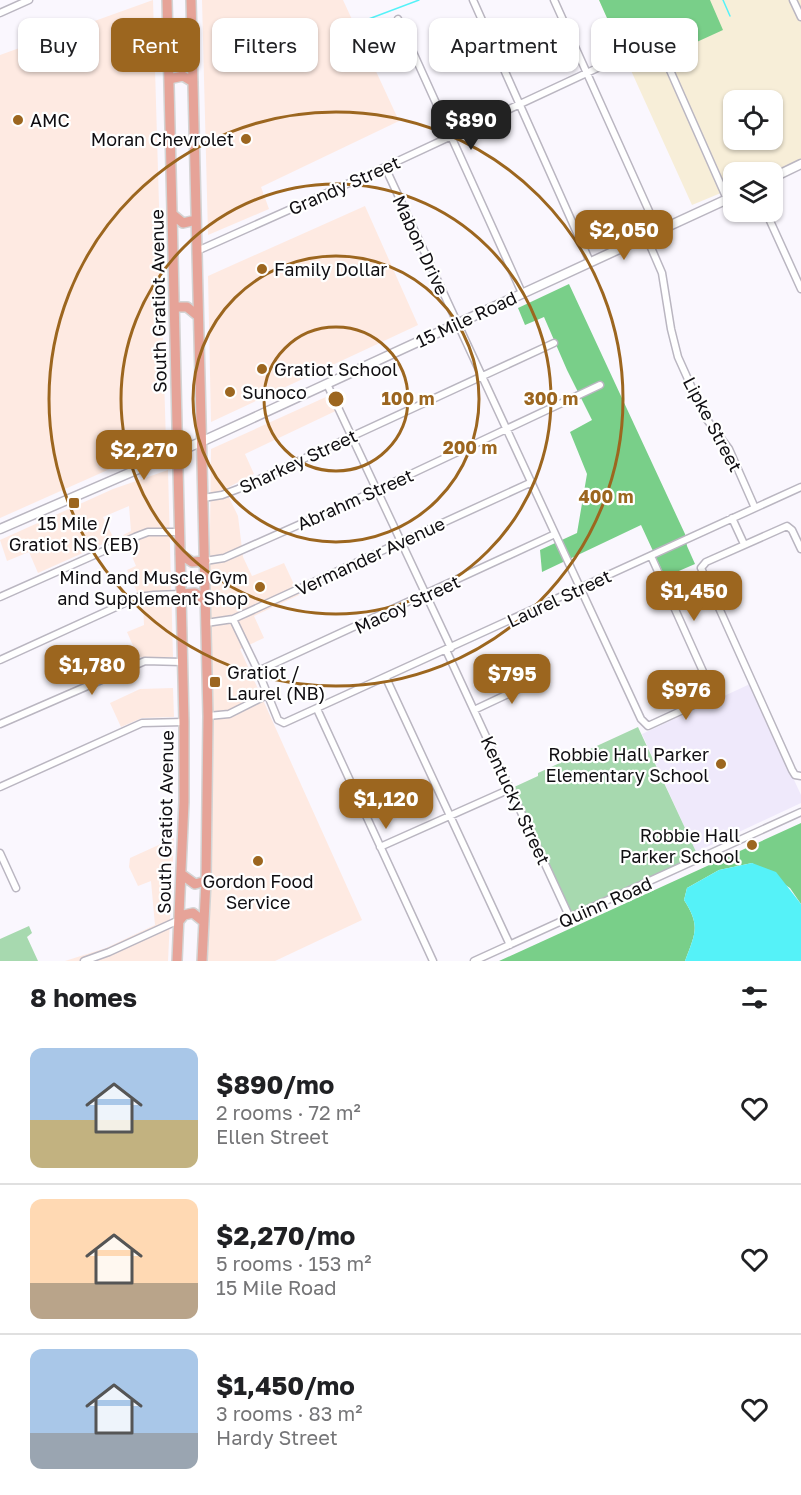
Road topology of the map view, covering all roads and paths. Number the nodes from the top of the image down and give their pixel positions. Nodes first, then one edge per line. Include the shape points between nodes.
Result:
1 (29, 0) edge
2 (167, 0) edge
3 (191, 0) edge
4 (473, 0) edge
5 (554, 0) edge
6 (793, 0) edge
7 (0, 13) edge
8 (801, 17) edge
9 (167, 18) edge
10 (191, 18) edge
11 (417, 61) edge
12 (591, 71) edge
13 (169, 72) edge
14 (193, 72) edge
15 (671, 72) edge
16 (587, 73) junction
17 (169, 79) junction
18 (193, 82) junction
19 (519, 104) junction
20 (451, 135) junction
21 (801, 164) edge
22 (385, 167) junction
23 (783, 173) edge
24 (723, 182) edge
25 (723, 200) edge
26 (172, 214) junction
27 (196, 220) junction
28 (771, 222) edge
29 (658, 231) junction
30 (646, 236) junction
31 (197, 251) junction
32 (590, 262) junction
33 (801, 289) edge
34 (522, 293) junction
35 (175, 307) junction
36 (198, 316) junction
37 (458, 323) junction
38 (554, 343) dead end
39 (482, 375) junction
40 (327, 384) junction
41 (600, 385) dead end
42 (506, 429) junction
43 (352, 436) junction
44 (203, 441) junction
45 (178, 452) junction
46 (532, 483) junction
47 (801, 487) edge
48 (377, 490) junction
49 (203, 498) junction
50 (756, 508) junction
51 (732, 518) junction
52 (0, 529) edge
53 (180, 532) junction
54 (555, 534) junction
55 (401, 541) junction
56 (744, 544) junction
57 (801, 549) edge
58 (180, 554) junction
59 (651, 556) junction
60 (205, 561) junction
61 (581, 588) junction
62 (181, 594) junction
63 (426, 595) junction
64 (0, 597) edge
65 (205, 600) junction
66 (233, 619) junction
67 (206, 623) junction
68 (448, 649) junction
69 (0, 660) edge
70 (182, 662) junction
71 (258, 671) junction
72 (386, 678) junction
73 (540, 679) dead end
74 (267, 696) junction
75 (317, 709) junction
76 (474, 710) junction
77 (208, 716) junction
78 (184, 722) junction
79 (0, 724) edge
80 (801, 776) edge
81 (0, 787) edge
82 (510, 789) junction
83 (801, 812) edge
84 (449, 816) junction
85 (380, 847) junction
86 (0, 853) edge
87 (2, 862) edge
88 (181, 874) junction
89 (206, 881) junction
90 (16, 888) dead end
91 (570, 918) junction
92 (180, 920) junction
93 (204, 922) junction
94 (510, 945) junction
95 (84, 961) edge
96 (177, 961) edge
97 (202, 961) edge
98 (433, 961) edge
99 (474, 961) edge

1 - 7 street
2 - 9 main road, South Gratiot Avenue
3 - 10 main road
4 - 19 street
5 - 16 street
6 - 8 street
11 - 20 street
12 - 16 street, Grandy Street
13 - 17 main road, South Gratiot Avenue
14 - 18 main road
15 - 24 street
16 - 19 street, Grandy Street
16 - 29 street
17 - 18 main road via 183,76
17 - 26 main road, South Gratiot Avenue
18 - 27 main road
19 - 20 street, Grandy Street
19 - 32 street
20 - 22 street, Grandy Street
20 - 34 street
21 - 23 main road
22 - 31 street, Grandy Street
22 - 37 street, Mabon Drive
25 - 29 main road, 15 Mile Road
26 - 27 main road via 183,223
26 - 35 main road, South Gratiot Avenue
27 - 31 main road
28 - 33 street
29 - 30 main road, 15 Mile Road
30 - 32 main road, 15 Mile Road
30 - 50 street, Lipke Street via 662,273 678,357 705,417 729,449
31 - 36 main road
32 - 34 main road, 15 Mile Road
34 - 37 main road, 15 Mile Road
35 - 36 main road via 187,307
35 - 45 main road, South Gratiot Avenue
36 - 44 main road
37 - 39 street, Mabon Drive
37 - 40 main road, 15 Mile Road
38 - 39 street, Sharkey Street
39 - 42 street, Mabon Drive
39 - 43 street, Sharkey Street
40 - 43 street, Kentucky Street
40 - 44 main road, 15 Mile Road
41 - 42 street, Abrahm Street
42 - 46 street, Mabon Drive
42 - 48 street, Abrahm Street
43 - 48 street, Kentucky Street
43 - 49 street, Sharkey Street via 229,492
44 - 45 main road, 15 Mile Road
44 - 49 main road
45 - 52 main road, 15 Mile Road
45 - 53 main road, South Gratiot Avenue
46 - 54 street, Mabon Drive
46 - 55 street, Vermander Avenue
47 - 50 street, Laurel Street
48 - 55 street, Kentucky Street
48 - 60 street, Abrahm Street via 230,555
49 - 60 main road
50 - 51 street, Laurel Street
51 - 56 street
51 - 59 street, Laurel Street
53 - 58 main road, South Gratiot Avenue
53 - 64 street via 154,531 135,537
54 - 61 street, Mabon Drive
54 - 63 street, Macoy Street
55 - 63 street, Kentucky Street
55 - 66 street, Vermander Avenue
56 - 57 street via 787,526
56 - 80 street via 706,561 701,571 792,770
58 - 60 main road via 192,562
58 - 62 main road, South Gratiot Avenue
59 - 61 street, Laurel Street
59 - 61 street, Mabon Drive via 710,687 709,698 645,725
60 - 65 main road
61 - 68 street, Laurel Street
62 - 65 main road via 195,592
62 - 69 street via 138,597
62 - 70 main road, South Gratiot Avenue
63 - 68 street, Kentucky Street
63 - 71 street, Macoy Street
65 - 67 main road
66 - 67 street, Vermander Avenue
66 - 71 street
67 - 77 main road
68 - 72 street, Laurel Street
68 - 76 street, Kentucky Street
70 - 78 main road, South Gratiot Avenue
70 - 79 street via 144,662
71 - 74 street
72 - 75 street, Laurel Street
72 - 84 street
73 - 76 street
74 - 75 street, Laurel Street via 281,723
74 - 77 street via 229,714
75 - 85 street
76 - 82 street, Kentucky Street
77 - 89 main road
78 - 81 street via 142,723
78 - 88 main road, South Gratiot Avenue
82 - 84 street
82 - 91 street, Kentucky Street
83 - 91 street, Quinn Road
84 - 85 street
84 - 94 street
85 - 98 street
86 - 87 street
87 - 90 street
88 - 89 main road via 195,885
88 - 92 main road, South Gratiot Avenue
89 - 93 main road
91 - 94 street, Quinn Road
92 - 93 main road via 192,913
92 - 95 street
92 - 96 main road, South Gratiot Avenue
93 - 97 main road
94 - 99 street, Quinn Road

